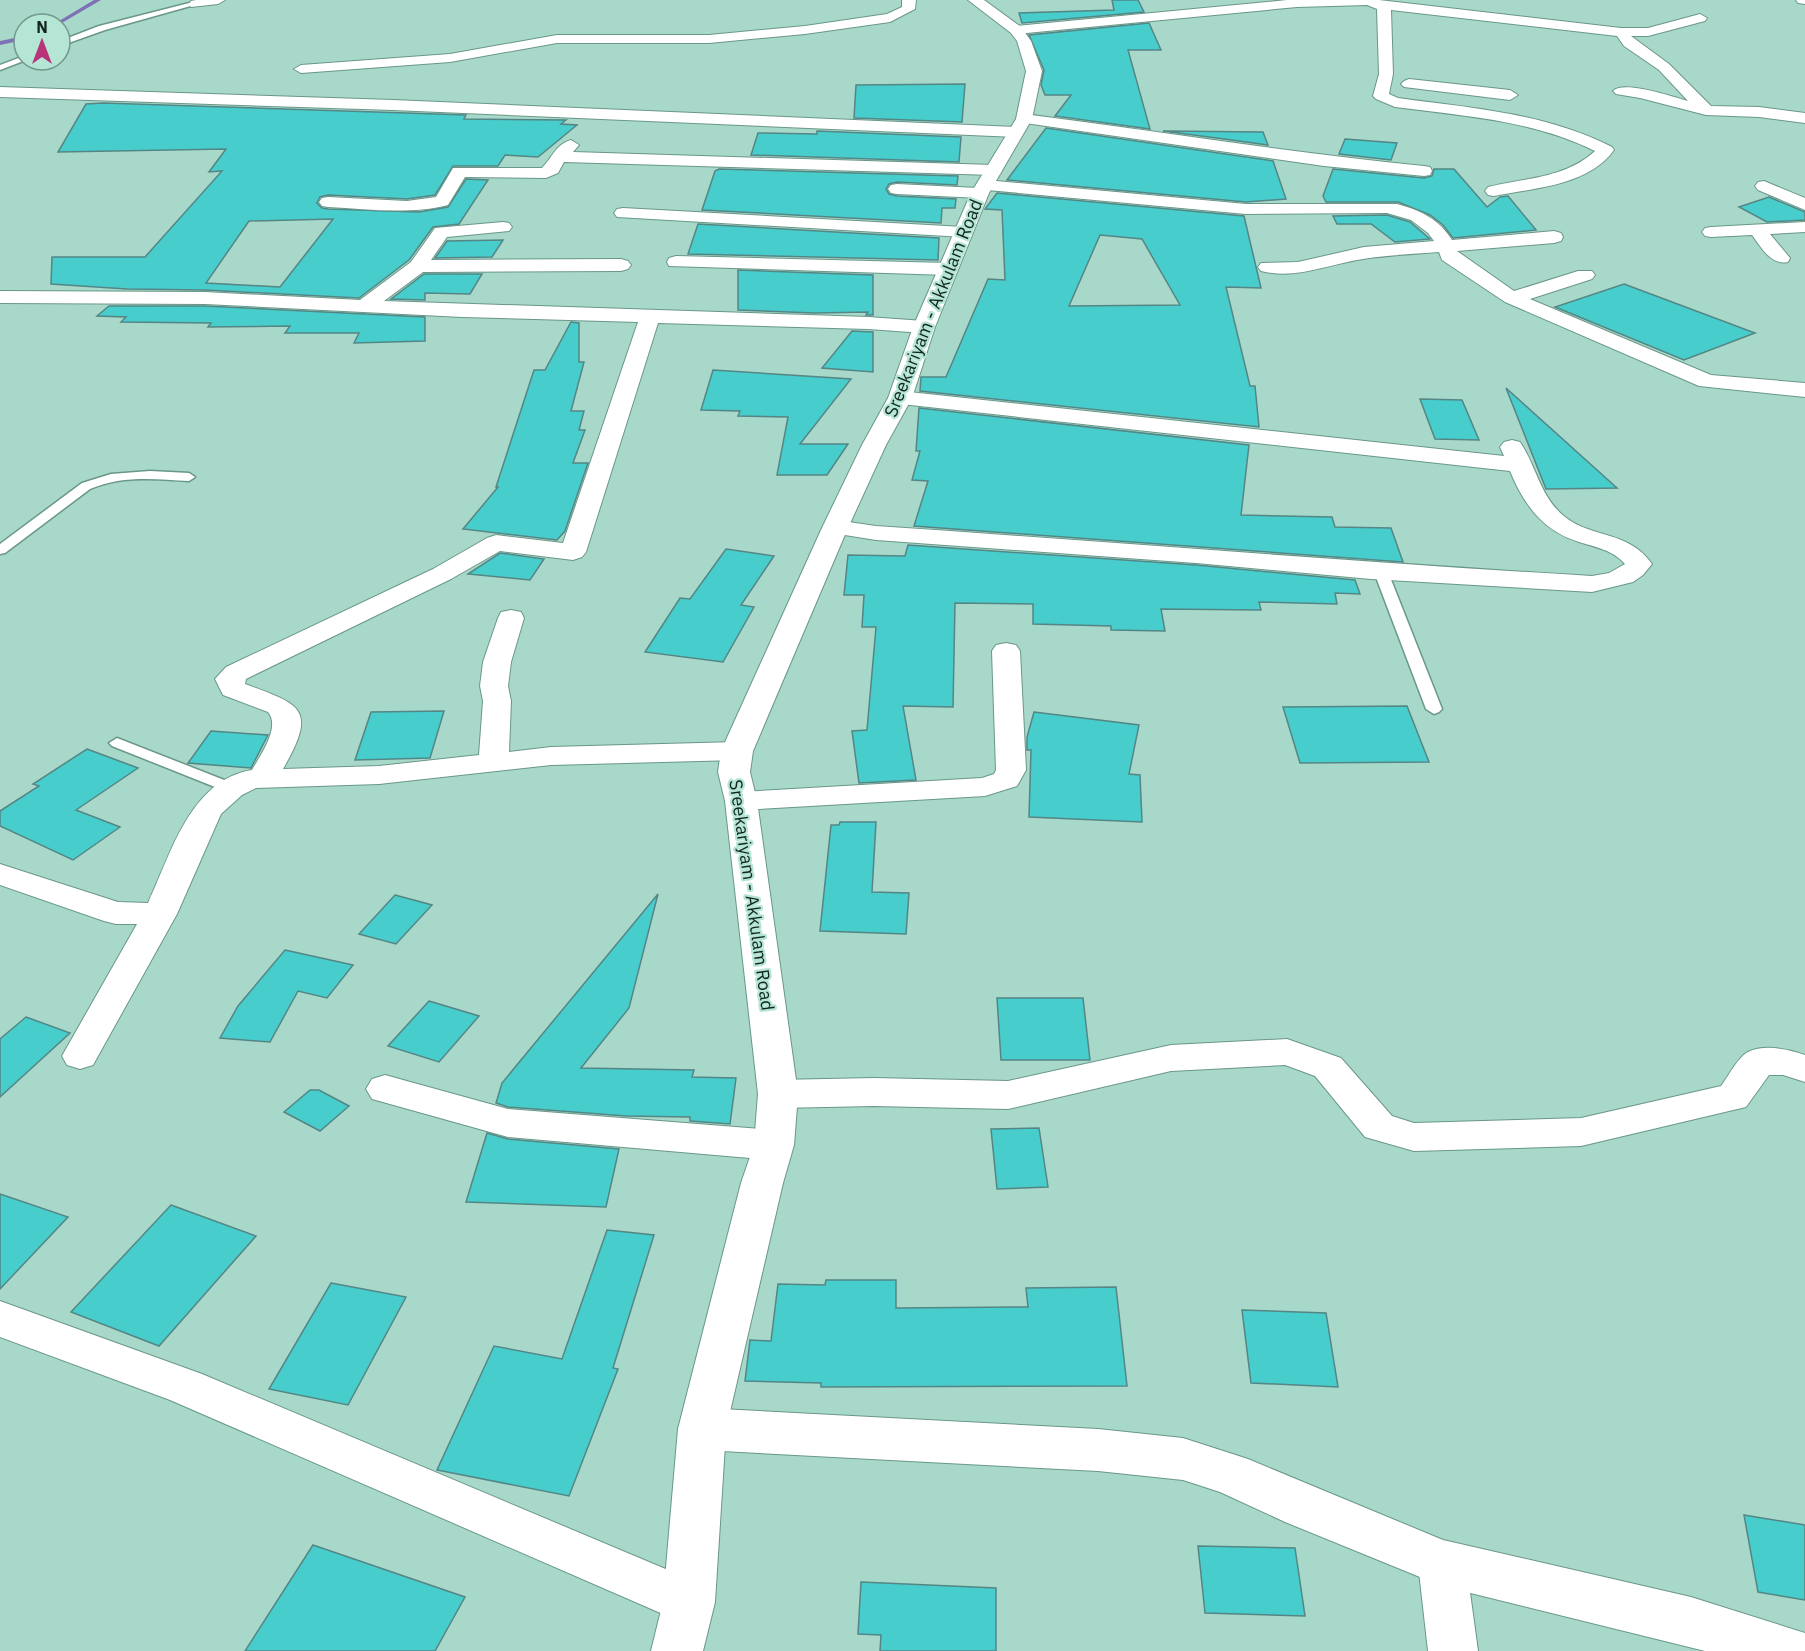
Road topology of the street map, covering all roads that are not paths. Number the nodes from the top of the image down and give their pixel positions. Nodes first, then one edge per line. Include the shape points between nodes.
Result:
1 (218, 0) edge
2 (909, 0) edge
3 (975, 0) edge
4 (202, 2) edge
5 (1382, 6) junction
6 (1700, 18) dead end
7 (1016, 30) junction
8 (1621, 32) junction
9 (72, 39) edge
10 (301, 69) dead end
11 (1384, 81) junction
12 (1621, 91) dead end
13 (0, 92) edge
14 (1510, 95) dead end
15 (1706, 110) junction
16 (609, 115) junction
17 (1805, 118) edge
18 (1020, 125) junction
19 (558, 157) junction
20 (1424, 171) dead end
21 (986, 183) junction
22 (1764, 186) dead end
23 (874, 187) dead end
24 (1494, 191) dead end
25 (328, 202) dead end
26 (1805, 205) edge
27 (623, 213) dead end
28 (1805, 226) edge
29 (503, 227) dead end
30 (1756, 229) junction
31 (964, 232) junction
32 (1711, 232) dead end
33 (1554, 237) dead end
34 (1448, 247) junction
35 (1781, 258) dead end
36 (676, 262) dead end
37 (418, 266) junction
38 (621, 266) dead end
39 (1268, 267) dead end
40 (948, 269) junction
41 (1585, 275) dead end
42 (0, 297) edge
43 (1512, 298) junction
44 (366, 305) junction
45 (650, 316) junction
46 (924, 327) junction
47 (1805, 390) edge
48 (900, 398) junction
49 (189, 477) dead end
50 (835, 527) junction
51 (0, 550) edge
52 (1381, 572) junction
53 (511, 618) dead end
54 (1006, 651) dead end
55 (1434, 709) dead end
56 (117, 743) dead end
57 (737, 752) junction
58 (494, 761) junction
59 (262, 778) junction
60 (231, 788) junction
61 (741, 801) junction
62 (0, 874) edge
63 (160, 914) junction
64 (80, 1056) dead end
65 (1805, 1069) edge
66 (385, 1089) dead end
67 (778, 1094) junction
68 (774, 1145) junction
69 (0, 1319) edge
70 (702, 1429) junction
71 (1442, 1563) junction
72 (689, 1602) junction
73 (677, 1651) edge
74 (1452, 1651) edge
75 (1787, 1651) edge

1 - 4 street
2 - 10 street via 903,14 890,18 805,30 709,39 557,39 450,58
3 - 7 main road, Sreekariyam - Akkulam Road
4 - 9 lane
5 - 7 street via 1364,1 1270,5
5 - 8 street
5 - 11 street
6 - 8 street via 1648,32
7 - 18 main road, Sreekariyam - Akkulam Road via 1034,71
8 - 15 street via 1629,43 1664,67
11 - 14 street
11 - 24 street via 1381,96 1386,100 1535,123 1584,137 1606,150 1590,165 1567,176
12 - 15 street
13 - 16 street
15 - 17 street
16 - 18 street
16 - 19 street
18 - 20 street via 1195,141 1324,161
18 - 21 main road, Sreekariyam - Akkulam Road
19 - 21 street
19 - 25 street via 552,169 543,173 459,172 442,201 407,206
21 - 23 street
21 - 31 main road, Sreekariyam - Akkulam Road
21 - 34 street via 1246,209 1395,208 1423,219
22 - 26 street
27 - 31 street
28 - 30 street
29 - 37 street via 441,232
30 - 32 street
30 - 35 street
31 - 40 main road, Sreekariyam - Akkulam Road
33 - 34 street
34 - 39 street via 1364,253 1298,268
34 - 43 street via 1449,256
36 - 40 street
37 - 38 street
37 - 44 street
40 - 46 main road, Sreekariyam - Akkulam Road
41 - 43 street
42 - 44 street via 124,296
43 - 47 street via 1707,381
44 - 45 street
45 - 46 street
45 - 59 street via 573,552 496,543 442,574 236,673 229,679 233,689 280,707 286,716 286,734
46 - 48 main road, Sreekariyam - Akkulam Road
48 - 50 main road, Sreekariyam - Akkulam Road
48 - 52 street via 1515,456 1540,507 1557,523 1616,546 1635,557 1639,564 1618,580 1592,584
49 - 51 lane via 119,476 97,480
50 - 52 street
50 - 57 main road, Sreekariyam - Akkulam Road
52 - 55 lane
53 - 58 street via 496,670
54 - 61 street via 1011,770 1006,780 985,787
56 - 60 lane
57 - 58 street
57 - 61 main road, Sreekariyam - Akkulam Road via 734,772
58 - 59 street via 379,775
59 - 60 street
60 - 63 street via 207,810
61 - 67 main road, Sreekariyam - Akkulam Road
62 - 63 street via 116,913
63 - 64 street
65 - 67 street via 1786,1062 1759,1062 1733,1097 1581,1132 1414,1137 1379,1127 1328,1067 1287,1052 1171,1058 1008,1095
66 - 68 street via 508,1123
67 - 68 main road, Sreekariyam - Akkulam Road
68 - 70 main road, Sreekariyam - Akkulam Road
69 - 72 street via 186,1388
70 - 71 main road via 1098,1450 1183,1459 1231,1474
70 - 72 main road, Sreekariyam - Akkulam Road
71 - 74 street
71 - 75 main road via 1691,1622
72 - 73 main road, Sreekariyam - Akkulam Road

